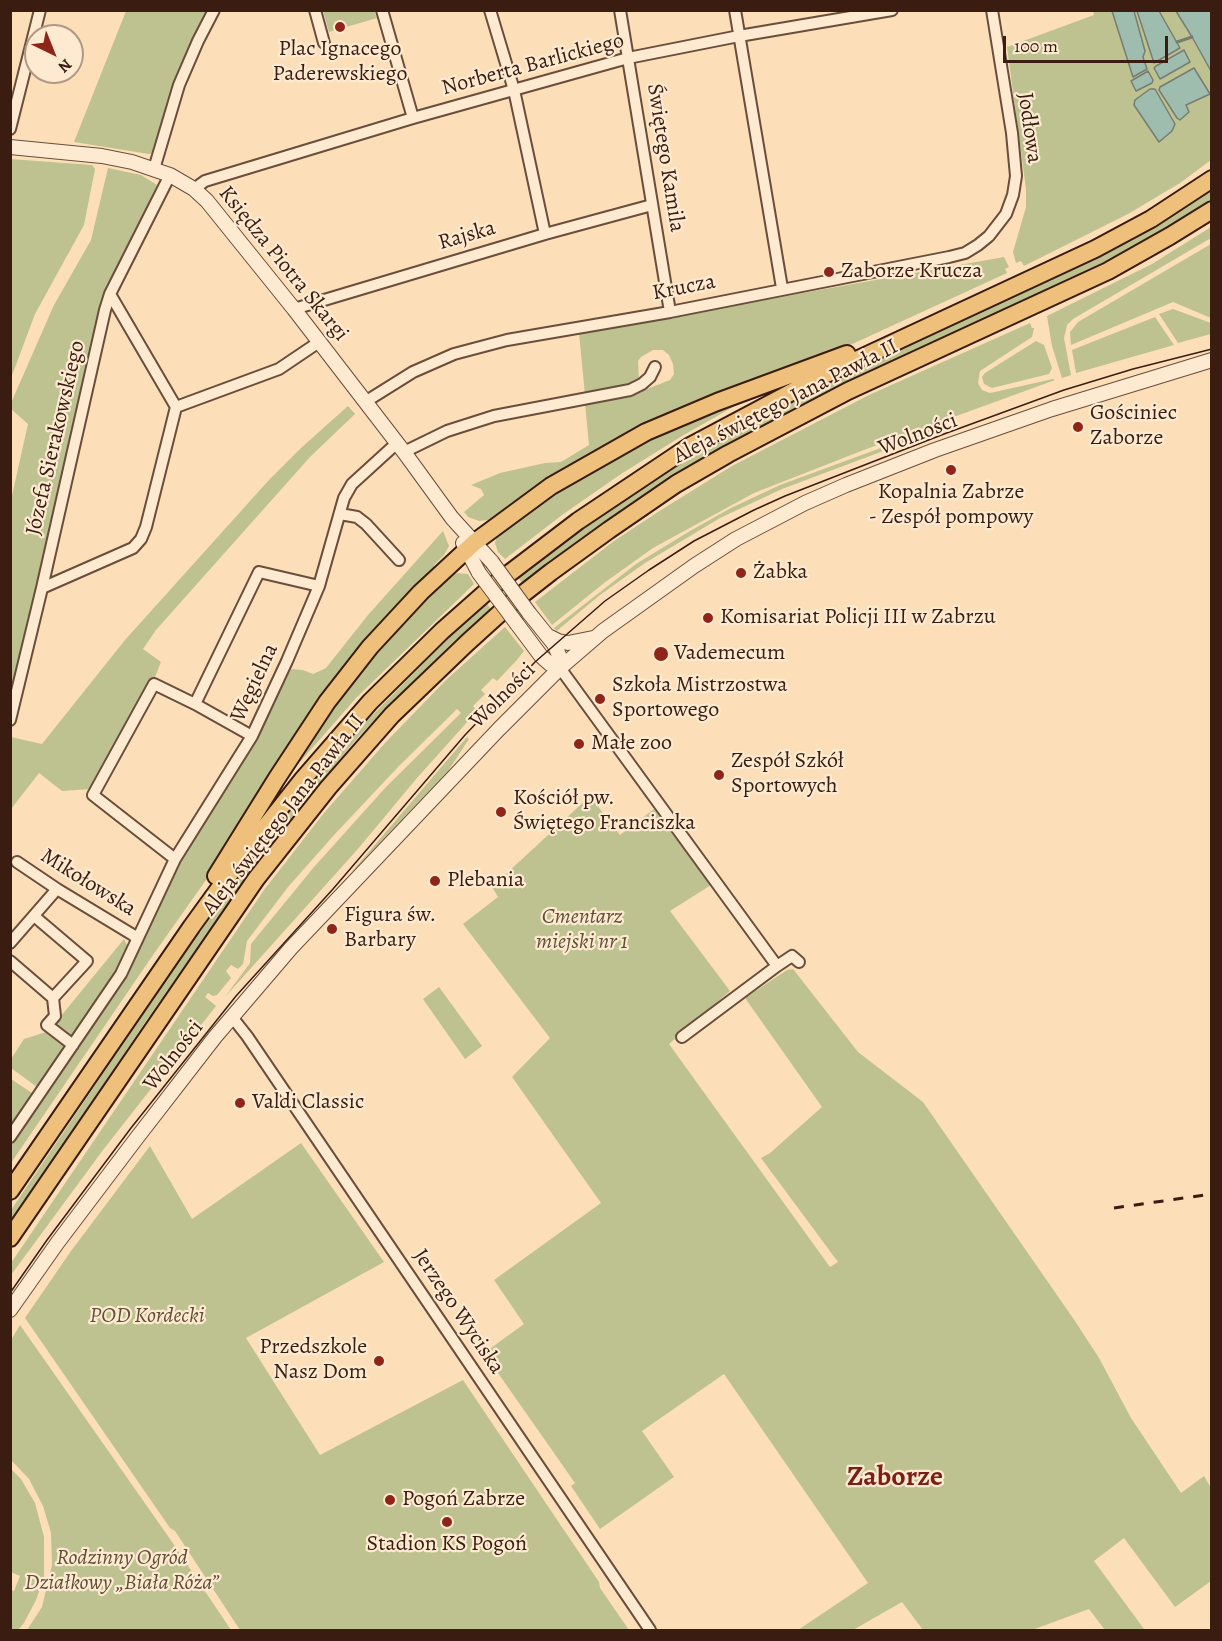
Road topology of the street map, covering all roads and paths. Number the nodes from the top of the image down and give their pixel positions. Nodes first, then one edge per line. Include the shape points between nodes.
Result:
1 (40, 10) edge
2 (214, 10) edge
3 (315, 10) edge
4 (382, 10) edge
5 (490, 10) edge
6 (620, 10) edge
7 (735, 10) edge
8 (892, 10) edge
9 (992, 10) edge
10 (740, 36) junction
11 (324, 43) dead end
12 (628, 58) junction
13 (514, 90) junction
14 (413, 118) junction
15 (10, 129) edge
16 (10, 147) edge
17 (154, 169) junction
18 (170, 175) junction
19 (1212, 179) edge
20 (194, 189) junction
21 (652, 205) junction
22 (1212, 210) edge
23 (1006, 214) joint
24 (545, 234) junction
25 (782, 288) junction
26 (110, 294) junction
27 (294, 309) junction
28 (670, 312) junction
29 (922, 328) junction
30 (319, 342) junction
31 (1212, 360) edge
32 (655, 368) dead end
33 (365, 402) junction
34 (176, 407) junction
35 (400, 448) junction
36 (340, 514) junction
37 (471, 546) junction
38 (399, 560) dead end
39 (319, 586) junction
40 (42, 588) junction
41 (546, 635) junction
42 (597, 636) junction
43 (541, 656) junction
44 (560, 668) junction
45 (540, 688) junction
46 (195, 705) junction
47 (10, 720) edge
48 (252, 736) junction
49 (175, 859) junction
50 (17, 862) dead end
51 (57, 889) junction
52 (34, 916) junction
53 (137, 939) junction
54 (10, 943) edge
55 (10, 961) edge
56 (799, 962) dead end
57 (164, 965) junction
58 (777, 966) junction
59 (53, 998) junction
60 (232, 1017) junction
61 (682, 1036) dead end
62 (73, 1045) junction
63 (10, 1137) edge
64 (10, 1191) edge
65 (10, 1238) edge
66 (10, 1310) edge
67 (650, 1630) edge

1 - 15 street
2 - 17 street via 179,85
3 - 11 street
4 - 14 street
5 - 13 street
6 - 12 street, Świętego Kamila
7 - 10 street
8 - 10 street, Norberta Barlickiego
9 - 23 street, Jodłowa via 1015,155 1015,186
10 - 12 street, Norberta Barlickiego
10 - 25 street
12 - 13 street, Norberta Barlickiego
12 - 21 street, Świętego Kamila
13 - 14 street, Norberta Barlickiego
13 - 24 street
14 - 20 street, Norberta Barlickiego via 205,181
16 - 17 street, Księdza Piotra Skargi via 102,156
17 - 18 street, Księdza Piotra Skargi
18 - 20 street, Księdza Piotra Skargi
18 - 26 street, Józefa Sierakowskiego
19 - 29 main road, Aleja świętego Jana Pawła II via 1151,219 1095,249
20 - 27 street, Księdza Piotra Skargi via 220,215
21 - 24 street, Rajska
21 - 28 street, Świętego Kamila
22 - 65 main road, Aleja świętego Jana Pawła II via 1108,271 848,391 728,454 609,530 510,604 393,715 328,788 186,979
23 - 25 street, Krucza via 989,236 965,253
24 - 27 street, Rajska
25 - 28 street, Krucza
26 - 34 street
26 - 40 street, Józefa Sierakowskiego
27 - 30 street, Księdza Piotra Skargi
28 - 33 street, Krucza via 507,340 454,354 413,372
29 - 37 main road via 804,369 646,432 551,486
29 - 57 main road, Aleja świętego Jana Pawła II via 786,393 690,446 578,521 494,585 362,710 247,850
30 - 33 street, Księdza Piotra Skargi
30 - 34 street via 279,369
31 - 42 street, Wolności via 1052,409 826,494 702,560
32 - 35 street, Węgielna via 650,377 630,390 494,416
33 - 35 street, Księdza Piotra Skargi
34 - 40 street via 141,539 133,548
35 - 36 street, Węgielna via 352,484
35 - 37 street, Księdza Piotra Skargi
36 - 38 street via 357,517 366,524
36 - 39 street, Węgielna
37 - 41 street, Księdza Piotra Skargi, bridge via 492,562
37 - 43 street, Księdza Piotra Skargi, bridge via 479,573
37 - 57 main road via 370,647 327,702 237,841
39 - 46 street via 259,572
39 - 48 street, Węgielna
40 - 47 street, Józefa Sierakowskiego
41 - 42 street via 568,643
41 - 44 street, Księdza Piotra Skargi via 559,655
42 - 44 street, Wolności
43 - 44 street, Księdza Piotra Skargi
43 - 45 street via 544,668
44 - 45 street, Wolności
44 - 58 street
45 - 60 street, Wolności via 344,891
46 - 48 street
46 - 49 street via 154,684 93,795
48 - 49 street, Węgielna
49 - 53 street, Węgielna
50 - 51 street, Mikołowska
51 - 52 street
51 - 53 street, Mikołowska
52 - 54 street
52 - 59 street via 87,961
53 - 62 street, Węgielna via 121,974
55 - 59 street
56 - 58 street via 792,956
57 - 64 main road, Aleja świętego Jana Pawła II
58 - 61 street
59 - 62 street via 55,1016 47,1025
60 - 66 street, Wolności
60 - 67 street, Jerzego Wyciska
62 - 63 street, Węgielna

